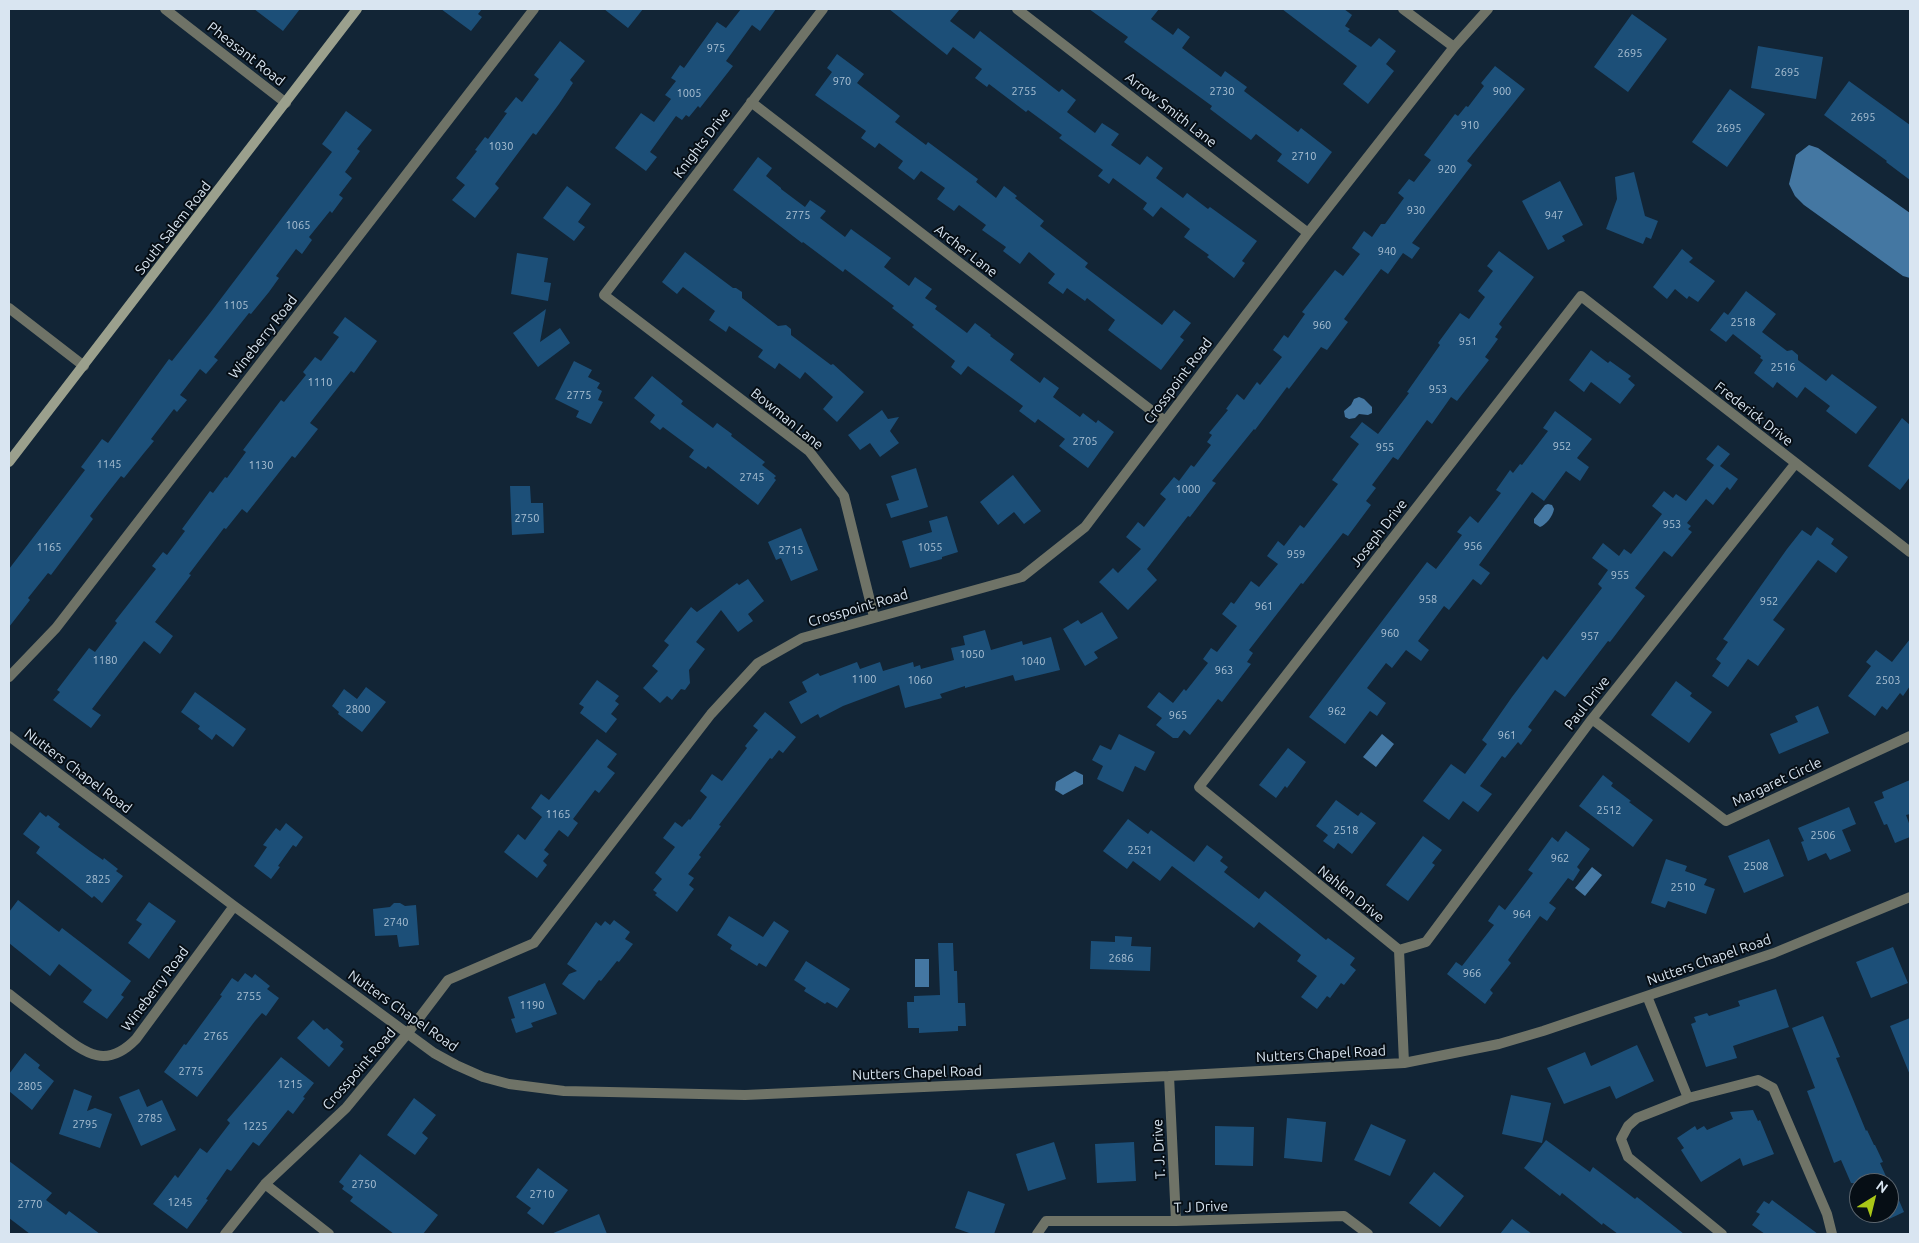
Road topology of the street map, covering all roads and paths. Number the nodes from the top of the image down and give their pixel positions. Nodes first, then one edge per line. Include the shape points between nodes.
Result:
1 (165, 9) edge
2 (357, 9) edge
3 (534, 9) edge
4 (823, 9) edge
5 (1017, 9) edge
6 (1403, 9) edge
7 (1488, 9) edge
8 (1454, 47) junction
9 (751, 102) junction
10 (286, 103) junction
11 (1308, 233) junction
12 (604, 295) joint
13 (1581, 296) joint
14 (9, 308) edge
15 (84, 366) junction
16 (1164, 422) junction
17 (9, 462) edge
18 (1795, 464) junction
19 (1910, 552) edge
20 (874, 617) junction
21 (9, 676) edge
22 (1592, 719) junction
23 (9, 736) edge
24 (1910, 736) edge
25 (1199, 788) joint
26 (1910, 897) edge
27 (234, 906) junction
28 (1399, 950) junction
29 (9, 994) edge
30 (1647, 996) junction
31 (408, 1034) junction
32 (1404, 1063) junction
33 (1169, 1076) junction
34 (1688, 1098) junction
35 (265, 1184) junction
36 (1176, 1221) junction
37 (225, 1234) edge
38 (329, 1234) edge
39 (1037, 1234) edge
40 (1368, 1234) edge
41 (1722, 1234) edge
42 (1832, 1234) edge

1 - 10 street, Pheasant Road
2 - 10 street, South Salem Road
3 - 21 street, Wineberry Road via 56,628
4 - 9 street, Knights Drive
5 - 11 street, Arrow Smith Lane
6 - 8 street
7 - 8 street, Crosspoint Road
8 - 11 street, Crosspoint Road
9 - 12 street, Knights Drive
9 - 16 street, Archer Lane
10 - 15 street, South Salem Road
11 - 16 street, Crosspoint Road
12 - 20 street, Bowman Lane via 809,451 844,496
13 - 18 street, Frederick Drive
13 - 25 street, Joseph Drive
14 - 15 street
15 - 17 street, South Salem Road
16 - 20 street, Crosspoint Road via 1084,526 1022,577
18 - 19 street, Frederick Drive
18 - 22 street, Paul Drive
20 - 31 street, Crosspoint Road via 802,638 758,663 711,714 534,943 448,980
22 - 24 street, Margaret Circle via 1726,821
22 - 28 street, Paul Drive via 1426,942
23 - 27 street, Nutters Chapel Road
25 - 28 street, Nahlen Drive
26 - 30 street, Nutters Chapel Road via 1802,942
27 - 29 street, Wineberry Road via 136,1039 125,1050 111,1056 96,1056 82,1050
27 - 31 street, Nutters Chapel Road
28 - 32 street
30 - 32 street, Nutters Chapel Road via 1499,1044
30 - 34 street
31 - 33 street, Nutters Chapel Road via 456,1065 483,1077 509,1084 564,1090 745,1095
31 - 35 street, Crosspoint Road via 346,1108
32 - 33 street, Nutters Chapel Road
33 - 36 street, T. J. Drive
34 - 41 street via 1637,1118 1621,1139 1628,1157
34 - 42 street via 1758,1080 1774,1088 1827,1214
35 - 37 street, Crosspoint Road
35 - 38 street
36 - 39 street, T J Drive via 1046,1221
36 - 40 street, T J Drive via 1344,1216

